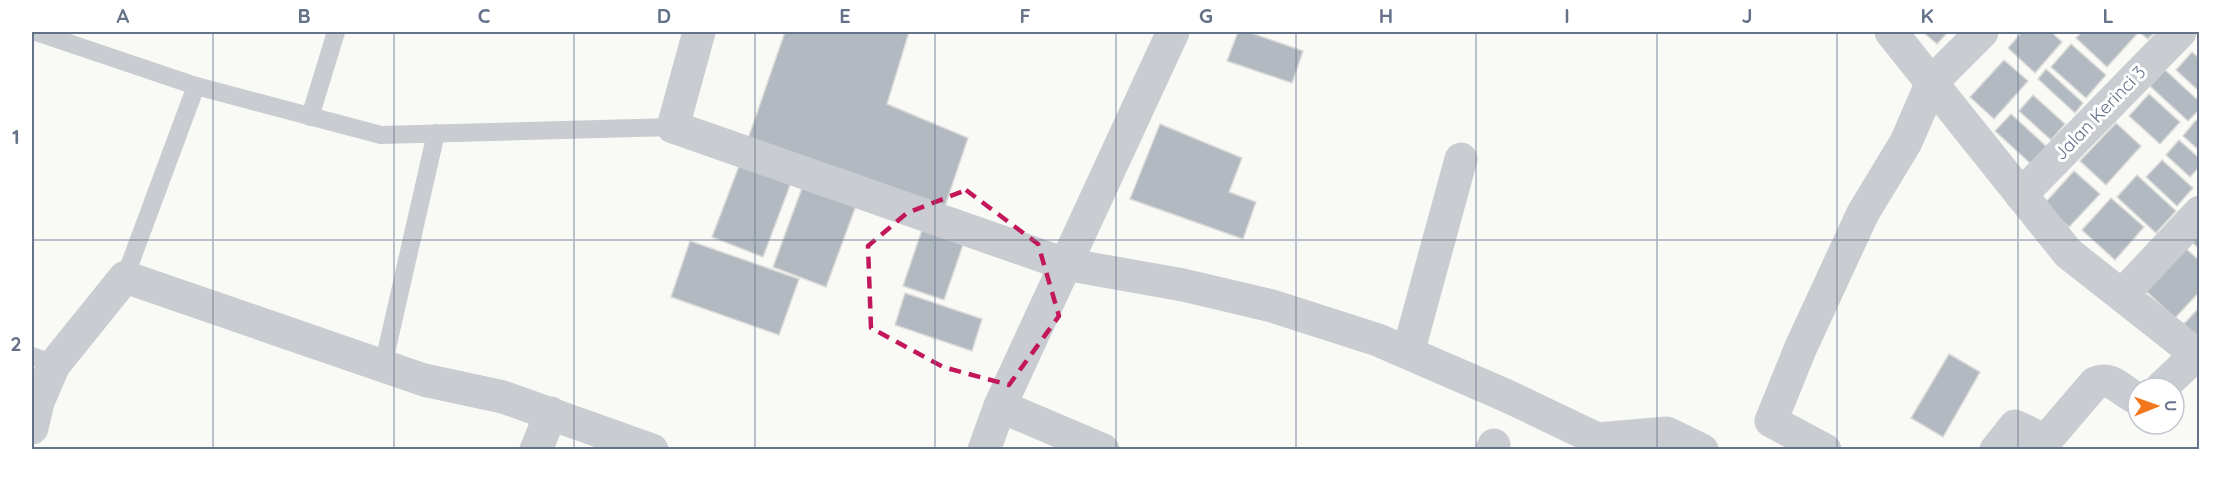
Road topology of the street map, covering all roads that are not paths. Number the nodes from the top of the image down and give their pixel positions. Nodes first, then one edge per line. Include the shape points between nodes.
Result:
1 (36, 32) edge
2 (336, 32) edge
3 (699, 32) edge
4 (1173, 32) edge
5 (1891, 32) edge
6 (1982, 32) edge
7 (2180, 32) edge
8 (1932, 82) junction
9 (196, 86) junction
10 (310, 117) junction
11 (673, 127) junction
12 (436, 133) junction
13 (1461, 159) dead end
14 (2021, 195) junction
15 (2199, 212) edge
16 (1065, 264) junction
17 (125, 277) junction
18 (2122, 295) junction
19 (1408, 353) junction
20 (2198, 355) edge
21 (383, 366) junction
22 (2174, 376) edge
23 (2126, 391) edge
24 (1000, 406) junction
25 (551, 412) junction
26 (32, 428) edge
27 (537, 450) edge
28 (652, 450) edge
29 (984, 450) edge
30 (1103, 450) edge
31 (1702, 450) edge
32 (1825, 450) edge
33 (1996, 450) edge

1 - 9 lane
2 - 10 lane
3 - 11 street
4 - 16 street
5 - 8 street
6 - 8 street
7 - 14 street, Jalan Kerinci 3
8 - 14 street
8 - 32 street via 1906,142 1863,213 1771,421
9 - 10 lane
9 - 17 lane
10 - 12 lane via 381,135
11 - 12 lane
11 - 16 street
12 - 21 lane
13 - 19 street
14 - 18 street via 2067,253
15 - 18 street
16 - 19 street via 1184,285 1272,306
16 - 24 street
17 - 21 street
17 - 26 street via 54,365
18 - 20 street
19 - 31 street via 1598,439 1667,433
20 - 22 street
21 - 25 street
23 - 33 street via 2109,380 2095,383 2048,438 2015,426
24 - 29 street
24 - 30 street
25 - 27 street
25 - 28 street

